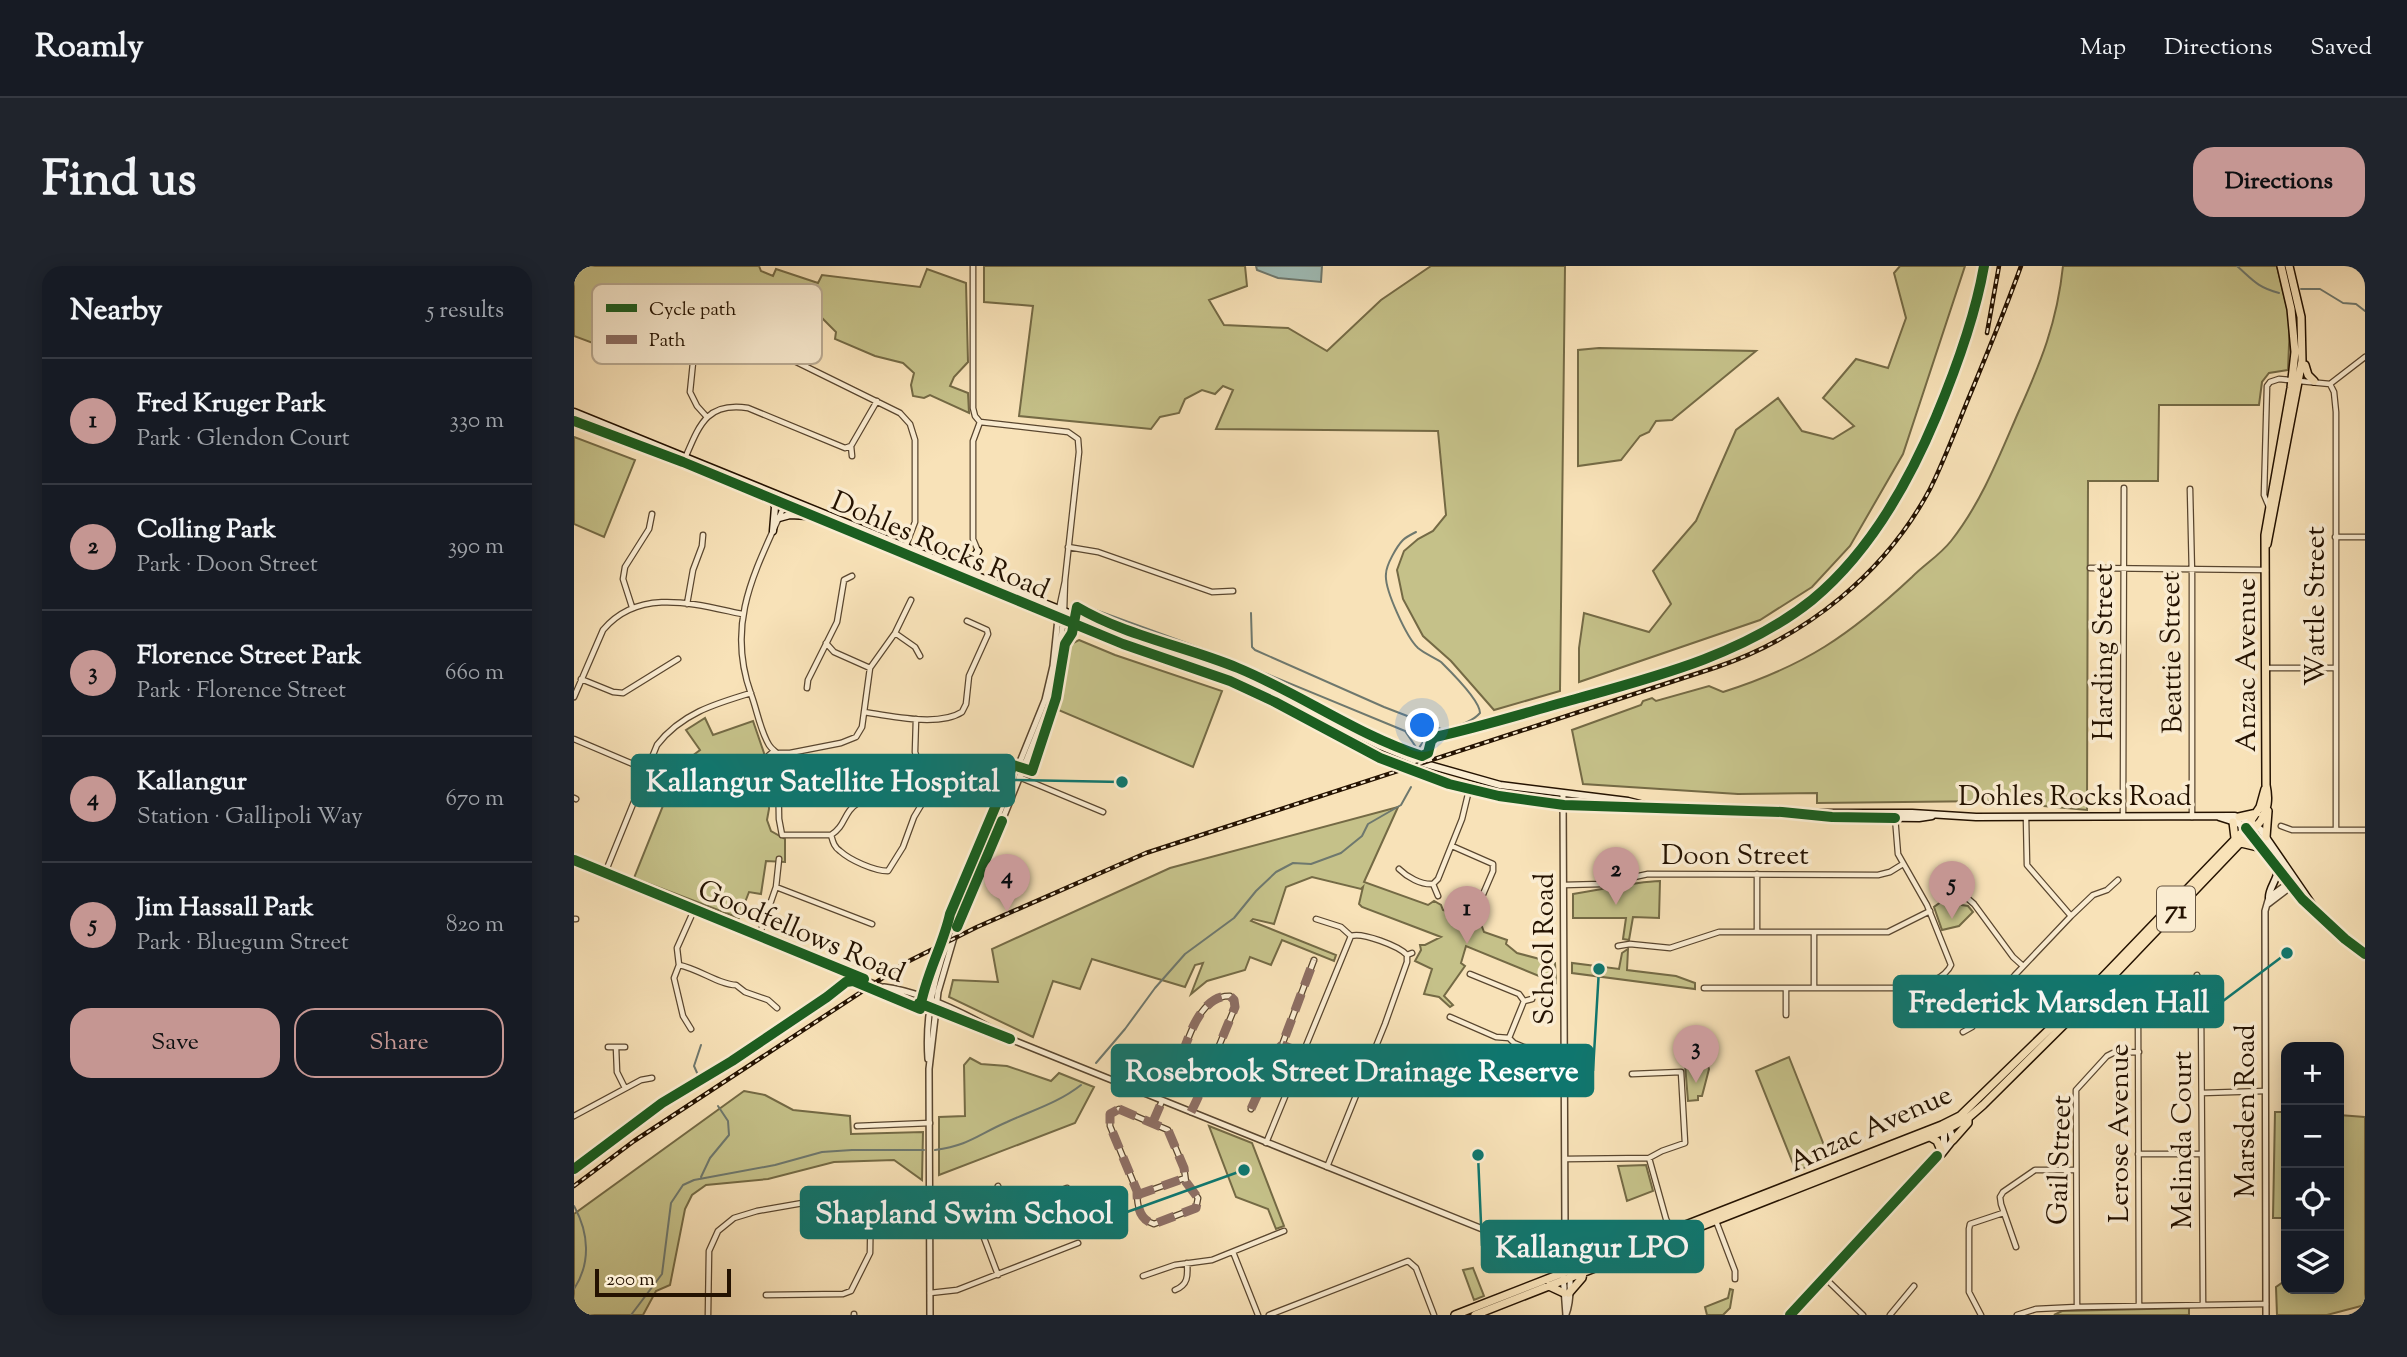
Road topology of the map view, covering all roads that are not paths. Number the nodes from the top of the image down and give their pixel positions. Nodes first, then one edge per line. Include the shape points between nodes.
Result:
1 (972, 266) edge
2 (2281, 266) edge
3 (2289, 266) edge
4 (2365, 357) edge
5 (2302, 361) junction
6 (693, 364) edge
7 (801, 364) edge
8 (2296, 380) junction
9 (2314, 381) junction
10 (2330, 384) junction
11 (877, 401) junction
12 (574, 412) edge
13 (706, 416) junction
14 (574, 421) edge
15 (980, 422) junction
16 (851, 446) junction
17 (686, 456) junction
18 (852, 456) dead end
19 (2124, 488) dead end
20 (2190, 489) dead end
21 (772, 499) junction
22 (787, 501) junction
23 (2269, 508) junction
24 (652, 514) dead end
25 (818, 517) junction
26 (779, 518) junction
27 (773, 531) junction
28 (703, 535) dead end
29 (2335, 537) junction
30 (2365, 537) edge
31 (2267, 546) junction
32 (1069, 547) junction
33 (905, 550) junction
34 (978, 551) joint
35 (2090, 568) dead end
36 (2123, 568) junction
37 (2191, 568) junction
38 (961, 569) junction
39 (2266, 570) junction
40 (852, 576) dead end
41 (1233, 591) dead end
42 (911, 600) dead end
43 (687, 604) junction
44 (632, 607) junction
45 (1062, 610) junction
46 (742, 614) junction
47 (1061, 619) junction
48 (967, 621) dead end
49 (895, 633) junction
50 (825, 643) junction
51 (920, 656) dead end
52 (678, 659) dead end
53 (870, 668) junction
54 (2266, 668) junction
55 (2335, 668) junction
56 (581, 679) junction
57 (807, 688) dead end
58 (751, 693) junction
59 (574, 697) edge
60 (864, 712) junction
61 (916, 719) junction
62 (574, 739) edge
63 (768, 743) junction
64 (776, 752) junction
65 (790, 753) junction
66 (768, 754) junction
67 (776, 762) junction
68 (647, 770) junction
69 (1017, 776) junction
70 (2266, 785) junction
71 (1469, 790) junction
72 (1563, 794) junction
73 (859, 803) dead end
74 (1563, 805) junction
75 (1649, 807) junction
76 (2267, 807) junction
77 (1103, 812) dead end
78 (2257, 813) junction
79 (1895, 815) junction
80 (2026, 817) junction
81 (2123, 817) junction
82 (2192, 817) junction
83 (2236, 819) junction
84 (2281, 826) dead end
85 (2251, 827) junction
86 (2336, 829) junction
87 (2365, 830) edge
88 (831, 835) junction
89 (2266, 837) junction
90 (2238, 841) junction
91 (1452, 846) junction
92 (2262, 848) junction
93 (779, 859) dead end
94 (574, 860) edge
95 (1903, 864) junction
96 (1399, 869) dead end
97 (2278, 870) junction
98 (605, 873) junction
99 (1757, 874) junction
100 (2118, 880) dead end
101 (2297, 880) junction
102 (1433, 884) junction
103 (1564, 885) junction
104 (2290, 885) junction
105 (776, 887) junction
106 (1438, 896) dead end
107 (1966, 897) dead end
108 (2269, 897) junction
109 (2266, 906) junction
110 (694, 910) junction
111 (1930, 911) junction
112 (2318, 913) junction
113 (2071, 916) junction
114 (1316, 919) dead end
115 (1477, 919) dead end
116 (872, 924) dead end
117 (1757, 932) junction
118 (1814, 932) junction
119 (759, 936) junction
120 (1351, 936) junction
121 (1618, 946) dead end
122 (2365, 954) edge
123 (1314, 960) dead end
124 (679, 965) junction
125 (2023, 966) junction
126 (1471, 974) dead end
127 (2110, 974) junction
128 (2197, 975) dead end
129 (1704, 988) dead end
130 (1786, 988) junction
131 (1814, 988) junction
132 (1532, 999) dead end
133 (1524, 1001) junction
134 (933, 1006) junction
135 (777, 1007) dead end
136 (1786, 1015) dead end
137 (1450, 1017) dead end
138 (691, 1029) dead end
139 (1963, 1032) dead end
140 (1509, 1038) junction
141 (1282, 1045) junction
142 (608, 1047) dead end
143 (616, 1047) junction
144 (625, 1047) dead end
145 (2139, 1052) junction
146 (1303, 1053) junction
147 (1565, 1055) junction
148 (1632, 1074) dead end
149 (652, 1078) dead end
150 (625, 1088) junction
151 (1201, 1091) junction
152 (2265, 1091) junction
153 (2202, 1093) junction
154 (1162, 1101) junction
155 (1251, 1109) dead end
156 (1191, 1112) junction
157 (574, 1116) edge
158 (1968, 1118) junction
159 (1153, 1122) junction
160 (930, 1123) junction
161 (857, 1126) dead end
162 (1946, 1127) junction
163 (1930, 1137) junction
164 (1953, 1140) junction
165 (1266, 1143) junction
166 (1939, 1153) junction
167 (2138, 1154) junction
168 (2201, 1154) junction
169 (1649, 1158) junction
170 (1564, 1159) junction
171 (1327, 1167) junction
172 (1839, 1168) junction
173 (2075, 1170) junction
174 (1185, 1178) junction
175 (998, 1186) dead end
176 (1067, 1188) dead end
177 (871, 1192) junction
178 (930, 1192) junction
179 (1137, 1195) junction
180 (809, 1202) junction
181 (1008, 1212) junction
182 (2003, 1213) junction
183 (1714, 1217) junction
184 (1284, 1231) dead end
185 (815, 1234) dead end
186 (1673, 1234) junction
187 (1078, 1243) dead end
188 (1565, 1244) junction
189 (2016, 1247) dead end
190 (1532, 1249) junction
191 (1233, 1252) junction
192 (1542, 1254) junction
193 (1562, 1261) junction
194 (1187, 1263) junction
195 (1583, 1273) junction
196 (998, 1275) junction
197 (1143, 1276) dead end
198 (1566, 1276) junction
199 (1825, 1278) junction
200 (1735, 1279) dead end
201 (1549, 1286) junction
202 (1914, 1286) dead end
203 (1175, 1290) dead end
204 (930, 1293) junction
205 (1566, 1293) junction
206 (766, 1294) dead end
207 (2203, 1304) junction
208 (2266, 1304) junction
209 (2140, 1305) junction
210 (2077, 1307) junction
211 (1284, 1312) edge
212 (2050, 1312) edge
213 (708, 1315) edge
214 (930, 1315) edge
215 (1258, 1315) edge
216 (1269, 1315) edge
217 (1434, 1315) edge
218 (1455, 1315) edge
219 (1475, 1315) edge
220 (1566, 1315) edge
221 (1790, 1315) edge
222 (1863, 1315) edge
223 (1889, 1315) edge
224 (1981, 1315) edge
225 (2017, 1315) edge
226 (2266, 1315) edge

1 - 15 street via 973,408
2 - 8 highway, Anzac Avenue / 71 via 2294,330
3 - 5 highway, Anzac Avenue / 71 via 2301,317
4 - 10 street
5 - 8 highway, Anzac Avenue / 71
5 - 9 highway
6 - 13 street via 690,392
7 - 11 street
8 - 9 street
8 - 23 highway, Anzac Avenue / 71
8 - 23 street via 2273,381 2267,386 2264,495
8 - 31 highway, Anzac Avenue / 71
9 - 10 street
10 - 29 street, Wattle Street via 2336,412
11 - 16 street
11 - 33 street via 900,413 915,440 915,522
12 - 17 main road, Dohles Rocks Road
13 - 16 street via 732,406 748,408 845,448
13 - 17 street
14 - 21 main road, Dohles Rocks Road
15 - 32 street via 1070,432 1077,438
15 - 34 street via 973,441 973,541
16 - 18 street
17 - 22 main road, Dohles Rocks Road
19 - 36 street, Harding Street
20 - 37 street, Beattie Street
21 - 22 main road, Dohles Rocks Road
21 - 27 main road
22 - 25 main road, Dohles Rocks Road
22 - 26 street
22 - 33 main road, Dohles Rocks Road
23 - 31 highway, Anzac Avenue / 71
24 - 44 street via 649,529 625,567 623,579
25 - 26 main road
25 - 33 main road, Dohles Rocks Road
26 - 27 street
27 - 46 street
28 - 43 street
29 - 30 street
29 - 55 street, Wattle Street
31 - 39 highway, Anzac Avenue / 71
32 - 41 street via 1212,592
32 - 45 street
33 - 38 main road, Dohles Rocks Road
33 - 47 main road, Dohles Rocks Road
34 - 38 main road
35 - 36 street
36 - 37 street
36 - 81 street, Harding Street
37 - 39 street
37 - 82 street, Beattie Street
38 - 45 main road, Dohles Rocks Road
39 - 54 highway, Anzac Avenue / 71
40 - 50 street via 844,580 837,622
42 - 49 street
43 - 44 street via 651,602
43 - 46 street
44 - 56 street via 603,630
45 - 47 street
45 - 72 main road, Dohles Rocks Road via 1246,678 1419,762 1484,782
46 - 58 street via 740,654
47 - 69 street via 1050,683
47 - 71 main road, Dohles Rocks Road via 1237,684 1380,758
48 - 61 street via 987,630 988,635 970,676 962,712
49 - 51 street
49 - 53 street
50 - 53 street
50 - 57 street
52 - 56 street via 624,693
53 - 60 street
54 - 55 street
54 - 70 highway, Anzac Avenue / 71
55 - 86 street, Wattle Street
56 - 59 street
58 - 63 street
58 - 68 street via 717,703 669,729
60 - 61 street
60 - 65 street via 861,730 852,740
61 - 88 street via 915,752 926,797 892,866 878,871 841,852
62 - 68 street
63 - 64 street
63 - 66 street
64 - 65 street
64 - 66 street
64 - 67 street
65 - 67 street
66 - 67 street via 767,761
67 - 88 street via 782,835
68 - 98 street
69 - 77 street
69 - 134 street via 951,942
70 - 76 highway, Anzac Avenue / 71
70 - 78 highway, Anzac Avenue / 71
71 - 74 main road, Dohles Rocks Road
71 - 91 street
72 - 74 street, School Road
72 - 75 main road, Dohles Rocks Road
73 - 88 street via 849,809 842,826
74 - 75 main road, Dohles Rocks Road
74 - 103 street, School Road
75 - 79 main road, Dohles Rocks Road
76 - 85 highway, Anzac Avenue / 71
76 - 89 highway
78 - 83 highway
78 - 85 highway, Anzac Avenue / 71
79 - 80 main road, Dohles Rocks Road
79 - 95 street via 1896,848
80 - 81 main road, Dohles Rocks Road
80 - 113 street via 2027,865
81 - 82 main road, Dohles Rocks Road
82 - 83 main road, Dohles Rocks Road
83 - 85 main road, Dohles Rocks Road
83 - 90 highway
84 - 86 street
85 - 89 main road
85 - 90 highway, Anzac Avenue / 71
85 - 92 main road
86 - 87 street
89 - 101 main road
90 - 92 highway
90 - 127 highway, Anzac Avenue / 71
91 - 102 street
91 - 115 street via 1493,864
92 - 97 main road
93 - 105 street
94 - 98 street, Goodfellows Road
95 - 99 street, Doon Street via 1878,875
95 - 111 street
96 - 102 street
97 - 104 main road
97 - 108 main road
98 - 110 street, Goodfellows Road
99 - 103 street, Doon Street via 1648,874 1602,884
99 - 117 street
100 - 113 street
101 - 104 street
101 - 112 main road
102 - 106 street
103 - 147 street, School Road
104 - 108 street
104 - 109 street
104 - 112 main road
105 - 116 street
105 - 119 street
107 - 125 street
108 - 109 street, Marsden Road
109 - 152 street, Marsden Road
110 - 119 street, Goodfellows Road
110 - 124 street via 677,948
111 - 118 street via 1891,931
111 - 131 street via 1950,967 1925,984 1916,988
112 - 122 main road
113 - 125 street
114 - 120 street via 1341,927
117 - 118 street
117 - 121 street via 1715,932 1667,948
118 - 131 street
119 - 134 street, Goodfellows Road
120 - 146 street
120 - 171 street via 1362,935 1409,954
123 - 141 street
124 - 135 street via 736,985
124 - 138 street via 674,982
125 - 139 street
126 - 133 street via 1519,993
127 - 145 street, Lerose Avenue via 2138,1007
127 - 158 highway, Anzac Avenue / 71
127 - 162 highway, Anzac Avenue / 71
128 - 153 street, Melinda Court
129 - 130 street
130 - 131 street
130 - 136 street
132 - 133 street
133 - 140 street
134 - 154 street, Goodfellows Road
134 - 160 street
137 - 140 street
140 - 147 street via 1536,1052
141 - 146 street
141 - 155 street
142 - 143 street
143 - 144 street
143 - 150 street via 616,1068
145 - 167 street, Lerose Avenue
145 - 173 street, Gail Street via 2107,1056 2076,1090
146 - 165 street
147 - 170 street, School Road
148 - 169 street via 1681,1072 1686,1140 1682,1146
149 - 150 street
150 - 157 street
151 - 151 street via 1235,1007 1230,996 1215,998 1202,1010 1175,1076 1178,1082
151 - 156 street
152 - 153 street
152 - 208 street, Marsden Road
153 - 168 street, Melinda Court
154 - 156 street, Goodfellows Road
154 - 159 street
156 - 165 street, Goodfellows Road
158 - 162 highway, Anzac Avenue / 71
158 - 164 highway
159 - 174 street via 1170,1133
159 - 179 street via 1119,1109 1110,1117
160 - 161 street
160 - 178 street
162 - 163 highway, Anzac Avenue / 71
162 - 164 main road
162 - 166 main road
162 - 172 highway, Anzac Avenue / 71
163 - 166 highway via 1937,1141
163 - 172 highway, Anzac Avenue / 71
164 - 166 main road
165 - 171 street, Goodfellows Road
166 - 199 main road
167 - 168 street
167 - 209 street, Lerose Avenue
168 - 207 street, Melinda Court
169 - 170 street
169 - 186 street
170 - 188 street, School Road
171 - 190 street, Goodfellows Road
172 - 183 highway, Anzac Avenue / 71
173 - 182 street via 2028,1174 2003,1192
173 - 210 street, Gail Street
174 - 179 street
174 - 179 street via 1198,1205 1156,1224 1140,1212
175 - 181 street
176 - 181 street
177 - 178 street
177 - 180 street
177 - 206 street via 870,1253 851,1291
178 - 204 street
180 - 185 street
180 - 213 street via 744,1214 718,1231 709,1251
181 - 196 street via 981,1226
182 - 189 street
182 - 224 street via 1970,1224 1969,1292
183 - 186 highway, Anzac Avenue / 71
183 - 200 street
184 - 191 street
186 - 195 highway, Anzac Avenue / 71
186 - 198 highway, Anzac Avenue / 71
187 - 196 street
188 - 190 street
188 - 192 street
188 - 193 street, School Road
188 - 198 street, School Road
190 - 192 street, Goodfellows Road
191 - 194 street
191 - 215 street
192 - 193 street, Goodfellows Road
193 - 198 street, School Road
194 - 197 street
194 - 203 street via 1186,1281
195 - 198 highway, Anzac Avenue / 71
195 - 205 highway
196 - 204 street via 957,1290
198 - 201 highway, Anzac Avenue / 71
198 - 205 street, School Road
198 - 218 highway, Anzac Avenue / 71
199 - 221 main road
199 - 222 street
201 - 205 highway
201 - 219 highway, Anzac Avenue / 71
202 - 223 street
204 - 214 street
205 - 220 street, School Road
207 - 208 street
207 - 209 street
208 - 226 street, Marsden Road
209 - 210 street
210 - 212 street
211 - 216 street
211 - 217 street via 1408,1261 1416,1268
212 - 225 street via 2036,1309

